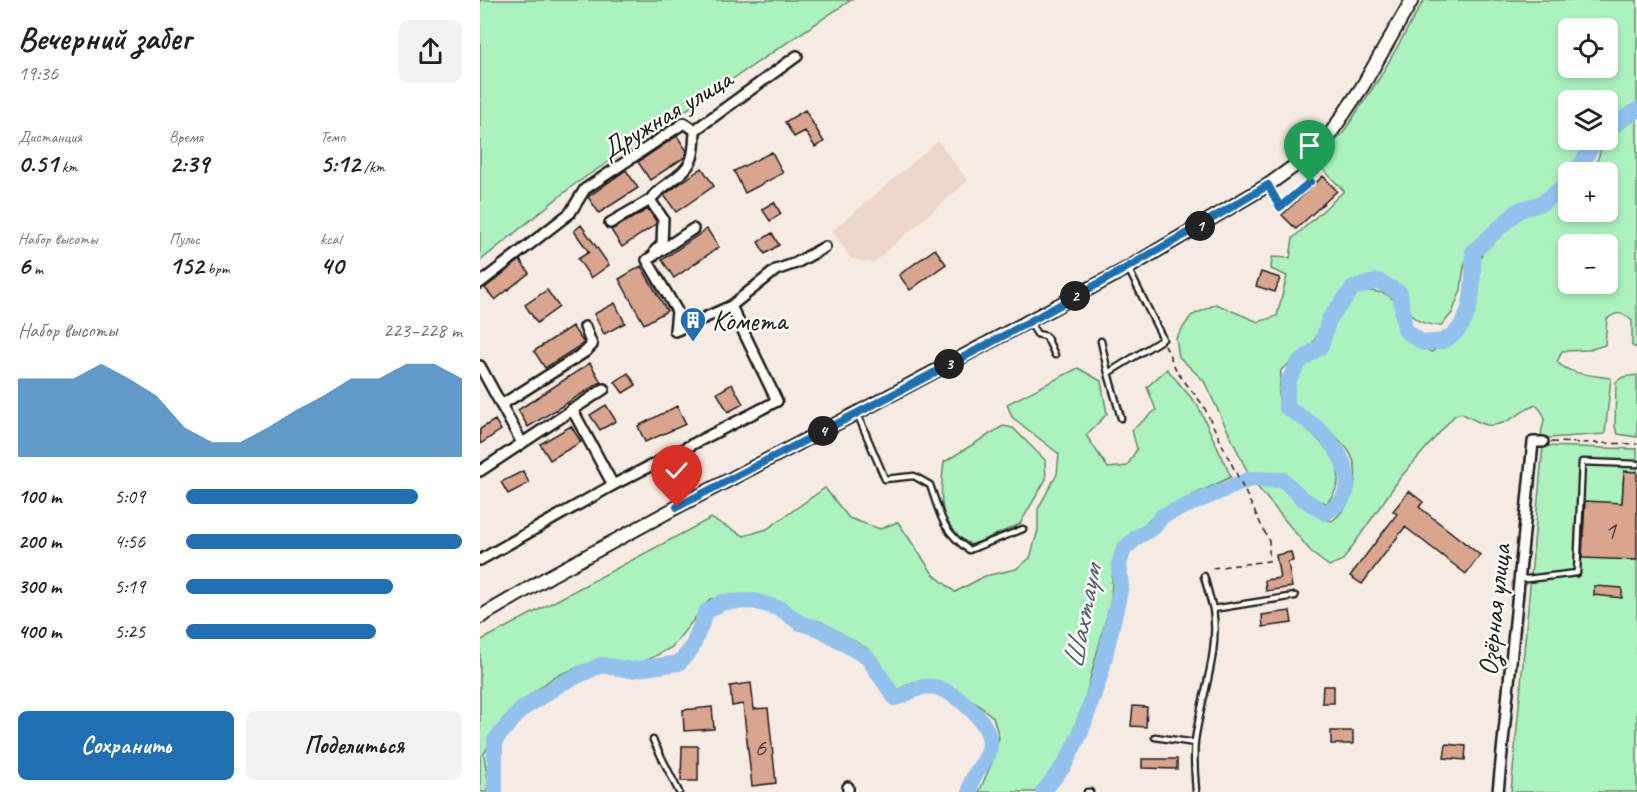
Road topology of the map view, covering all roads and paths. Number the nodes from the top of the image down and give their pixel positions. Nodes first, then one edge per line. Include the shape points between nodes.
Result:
1 (1412, 0) edge
2 (797, 56) dead end
3 (695, 130) junction
4 (1310, 182) dead end
5 (1268, 185) junction
6 (650, 200) junction
7 (610, 223) dead end
8 (693, 229) dead end
9 (825, 247) dead end
10 (646, 260) junction
11 (1128, 268) junction
12 (480, 283) edge
13 (731, 306) junction
14 (1029, 321) junction
15 (585, 327) dead end
16 (1163, 339) junction
17 (1101, 341) dead end
18 (1055, 356) dead end
19 (480, 366) edge
20 (1108, 373) junction
21 (604, 389) dead end
22 (501, 405) junction
23 (572, 410) junction
24 (857, 413) junction
25 (1121, 418) dead end
26 (1543, 442) joint
27 (522, 443) junction
28 (1637, 444) edge
29 (1637, 464) edge
30 (480, 471) edge
31 (613, 485) junction
32 (1023, 529) dead end
33 (480, 560) edge
34 (1204, 576) joint
35 (1520, 578) junction
36 (1295, 596) dead end
37 (1213, 609) junction
38 (480, 617) edge
39 (1155, 737) dead end
40 (653, 740) dead end
41 (1195, 743) junction
42 (679, 792) edge
43 (1196, 792) edge
44 (1498, 792) edge

1 - 5 street via 1362,87 1322,146
2 - 3 street, Дружная улица
3 - 6 street via 693,157 684,173
3 - 12 street, Дружная улица via 684,123 585,189 570,213
4 - 5 lane via 1280,207
5 - 11 street
6 - 7 street
6 - 10 street via 663,219 662,244
8 - 10 street
9 - 13 street via 776,270
10 - 13 street via 677,311 675,332
11 - 14 street
11 - 16 lane
13 - 31 street via 777,401
14 - 18 lane via 1037,334 1046,336
14 - 24 street
15 - 22 street via 592,345 585,352
16 - 20 lane
16 - 34 path via 1177,372 1203,405 1269,541 1269,561 1212,568
17 - 20 lane
19 - 22 street
20 - 25 lane
21 - 23 street
22 - 27 street
23 - 27 street
23 - 31 street
24 - 32 lane via 885,479 914,476 930,484 940,516 952,537 969,550
24 - 38 street
26 - 28 path
26 - 35 street, Озёрная улица via 1533,442
27 - 30 street
29 - 35 lane via 1582,462 1576,573
31 - 33 street
34 - 37 lane
35 - 44 street, Озёрная улица
36 - 37 lane
37 - 41 lane via 1214,648
39 - 41 lane
40 - 42 lane
41 - 43 lane

